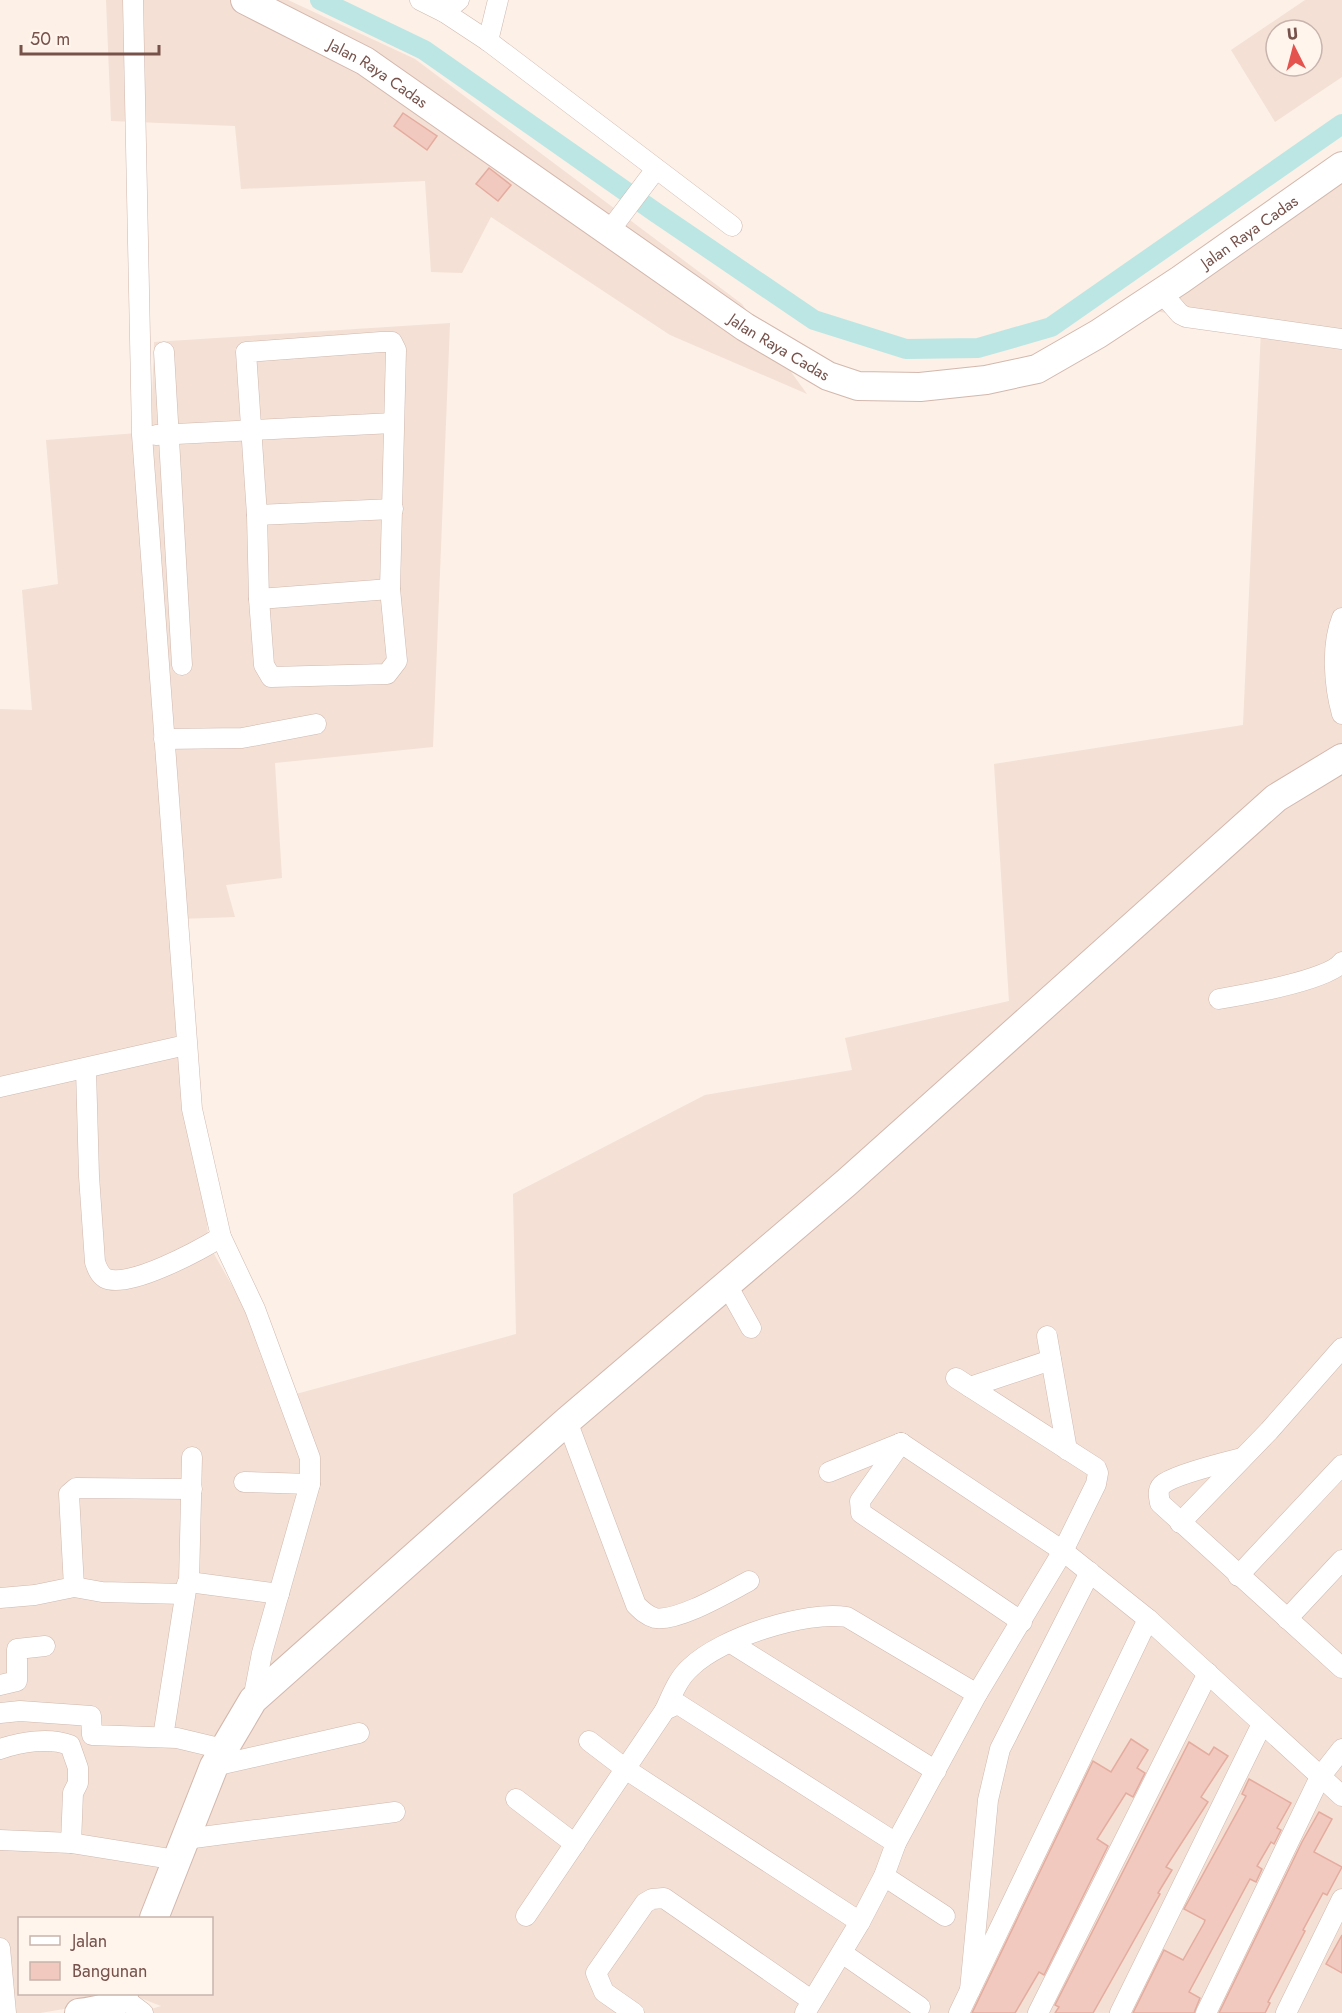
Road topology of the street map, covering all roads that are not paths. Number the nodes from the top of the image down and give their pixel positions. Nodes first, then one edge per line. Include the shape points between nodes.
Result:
1 (133, 0) edge
2 (245, 0) edge
3 (420, 0) edge
4 (498, 0) edge
5 (450, 4) edge
6 (488, 41) junction
7 (1342, 166) edge
8 (653, 172) junction
9 (616, 223) junction
10 (732, 226) dead end
11 (1161, 292) junction
12 (1342, 339) edge
13 (164, 352) dead end
14 (393, 423) junction
15 (250, 429) junction
16 (142, 435) junction
17 (169, 435) junction
18 (393, 509) junction
19 (257, 515) junction
20 (390, 589) junction
21 (259, 599) junction
22 (1342, 618) edge
23 (182, 664) dead end
24 (1342, 714) edge
25 (316, 724) dead end
26 (164, 739) junction
27 (1342, 758) edge
28 (1342, 962) edge
29 (1219, 999) dead end
30 (186, 1045) junction
31 (86, 1070) junction
32 (0, 1087) edge
33 (221, 1237) junction
34 (727, 1285) junction
35 (751, 1328) dead end
36 (1047, 1336) dead end
37 (1342, 1348) edge
38 (1051, 1360) junction
39 (567, 1421) junction
40 (901, 1443) junction
41 (1067, 1450) junction
42 (192, 1457) dead end
43 (1242, 1458) junction
44 (1342, 1465) edge
45 (829, 1472) dead end
46 (244, 1482) dead end
47 (310, 1484) junction
48 (192, 1489) junction
49 (1180, 1523) junction
50 (1063, 1551) junction
51 (1342, 1560) edge
52 (1090, 1572) junction
53 (1238, 1576) junction
54 (749, 1581) dead end
55 (74, 1587) junction
56 (186, 1588) junction
57 (279, 1594) junction
58 (0, 1598) edge
59 (1148, 1619) junction
60 (1287, 1619) junction
61 (1022, 1622) junction
62 (731, 1643) junction
63 (45, 1646) dead end
64 (1342, 1668) edge
65 (1208, 1673) junction
66 (9, 1683) edge
67 (977, 1694) junction
68 (253, 1700) junction
69 (665, 1710) junction
70 (10, 1712) edge
71 (1262, 1724) junction
72 (359, 1733) dead end
73 (163, 1737) junction
74 (589, 1741) dead end
75 (0, 1749) edge
76 (1342, 1749) edge
77 (219, 1757) junction
78 (627, 1770) junction
79 (936, 1771) junction
80 (1320, 1777) junction
81 (1342, 1796) edge
82 (516, 1799) dead end
83 (395, 1812) dead end
84 (0, 1840) edge
85 (71, 1843) junction
86 (896, 1843) junction
87 (575, 1844) junction
88 (182, 1849) junction
89 (884, 1876) junction
90 (1342, 1899) edge
91 (526, 1916) dead end
92 (945, 1916) dead end
93 (154, 1917) edge
94 (860, 1922) junction
95 (0, 1948) edge
96 (842, 1953) junction
97 (969, 1990) junction
98 (131, 2004) edge
99 (808, 2006) edge
100 (920, 2007) dead end
101 (6, 2013) edge
102 (79, 2013) edge
103 (634, 2013) edge
104 (959, 2013) edge
105 (1038, 2013) edge
106 (1120, 2013) edge
107 (1206, 2013) edge
108 (1286, 2013) edge

1 - 16 street
2 - 9 street, Jalan Raya Cadas via 365,61
3 - 5 street
4 - 6 street
5 - 6 street
6 - 8 street
7 - 11 street, Jalan Raya Cadas
8 - 9 street
8 - 10 street
9 - 11 street, Jalan Raya Cadas via 745,327 828,376 858,386 920,387 986,380 1036,369
11 - 12 street via 1186,317
13 - 17 street
14 - 15 street
14 - 15 street via 396,350 395,345 387,342 246,352
14 - 18 street
15 - 17 street
15 - 19 street
16 - 17 street
16 - 26 street
17 - 23 street
18 - 19 street
18 - 20 street
19 - 21 street
20 - 21 street
20 - 21 street via 397,661 387,674 271,677 264,665
22 - 24 street via 1336,652
25 - 26 street via 242,738
26 - 30 street
27 - 34 street via 1276,798 846,1184
28 - 29 street via 1331,972
30 - 31 street
30 - 33 street via 192,1109
31 - 32 street
31 - 33 street via 89,1176 99,1273 119,1280 175,1263
33 - 47 street via 255,1309 302,1432 310,1458
34 - 35 street
34 - 39 street
36 - 38 street
37 - 43 street
38 - 41 street
38 - 41 street via 963,1383
39 - 54 street via 636,1605 644,1613 656,1618 671,1617
39 - 68 street
40 - 45 street
40 - 50 street
40 - 61 street via 860,1501 861,1513
41 - 50 street via 1096,1468 1098,1477
42 - 48 street
43 - 49 street
43 - 49 street via 1162,1485 1160,1503
44 - 53 street
46 - 47 street
47 - 57 street
48 - 55 street via 72,1491 69,1494
48 - 56 street
49 - 53 street
50 - 52 street
50 - 61 street
51 - 60 street
52 - 59 street
52 - 97 street via 1000,1749 988,1800
53 - 60 street
55 - 56 street via 102,1592
55 - 58 street
56 - 57 street
56 - 73 street
57 - 68 street
59 - 65 street
59 - 97 street
60 - 64 street
61 - 67 street
62 - 67 street via 804,1618 832,1614 847,1617
62 - 69 street via 690,1667
62 - 79 street
63 - 66 street via 18,1649
65 - 71 street
65 - 105 street
66 - 70 street
67 - 79 street
68 - 77 street
69 - 78 street
69 - 86 street via 678,1704 683,1706
70 - 73 street via 91,1716 92,1735
71 - 80 street
71 - 106 street
72 - 77 street
73 - 77 street via 177,1738
74 - 78 street
75 - 85 street via 29,1742 70,1745 78,1767
76 - 80 street
77 - 88 street
78 - 87 street
78 - 94 street
79 - 86 street
80 - 81 street
80 - 107 street
82 - 87 street
83 - 88 street
84 - 85 street
85 - 88 street
86 - 89 street
87 - 91 street
88 - 93 street
89 - 92 street
89 - 94 street
90 - 108 street
94 - 96 street
95 - 101 street
96 - 99 street
96 - 100 street
97 - 104 street
98 - 102 street
99 - 103 street via 659,1897 645,1903 596,1973 604,1992

